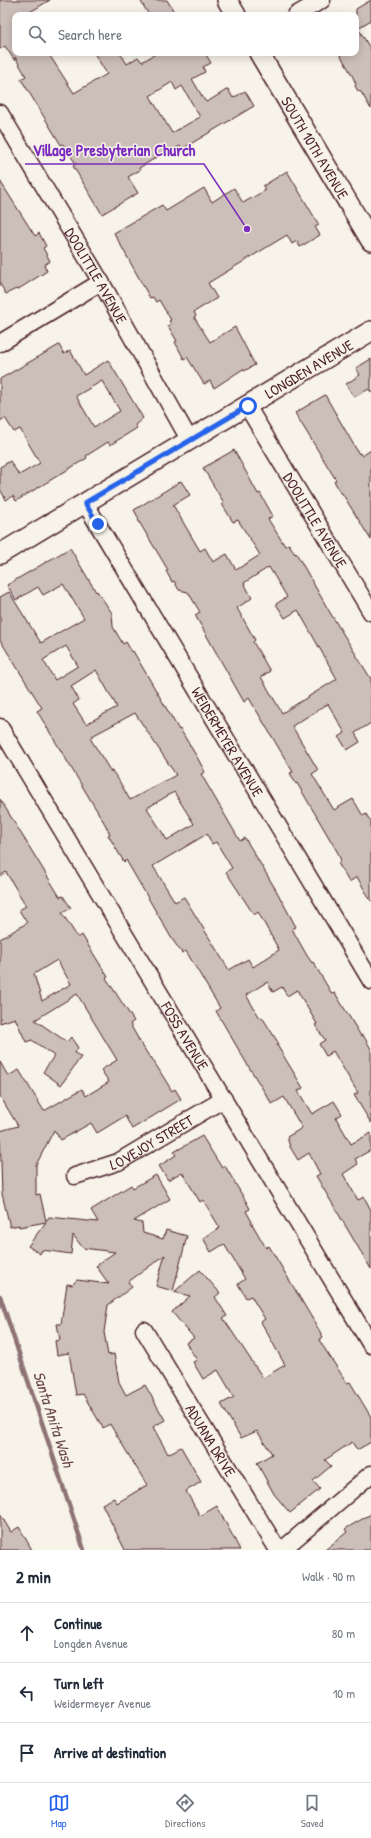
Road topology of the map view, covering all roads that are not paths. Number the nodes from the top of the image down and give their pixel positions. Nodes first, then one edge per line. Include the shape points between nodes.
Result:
1 (228, 0) edge
2 (322, 0) edge
3 (234, 12) edge
4 (301, 12) edge
5 (261, 56) edge
6 (2, 122) edge
7 (371, 241) edge
8 (101, 282) junction
9 (371, 331) edge
10 (0, 343) edge
11 (248, 406) junction
12 (190, 441) junction
13 (85, 503) junction
14 (0, 554) edge
15 (371, 612) edge
16 (0, 727) edge
17 (371, 980) edge
18 (224, 1099) junction
19 (76, 1176) dead end
20 (144, 1330) dead end
21 (371, 1345) edge
22 (371, 1474) edge
23 (278, 1550) edge
24 (282, 1550) edge

1 - 3 street
2 - 4 street
5 - 7 street, SOUTH 10TH AVENUE
6 - 8 street, DOOLITTLE AVENUE
8 - 10 street
8 - 12 street, DOOLITTLE AVENUE
9 - 11 street, LONGDEN AVENUE
11 - 12 street, LONGDEN AVENUE
11 - 15 street, DOOLITTLE AVENUE
12 - 13 street, LONGDEN AVENUE
13 - 14 street, LONGDEN AVENUE
13 - 17 street, WEIDERMEYER AVENUE
16 - 18 street, FOSS AVENUE
18 - 19 street, LOVEJOY STREET via 118,1162
18 - 21 street, FOSS AVENUE
20 - 23 street, ADUANA DRIVE
22 - 24 street

